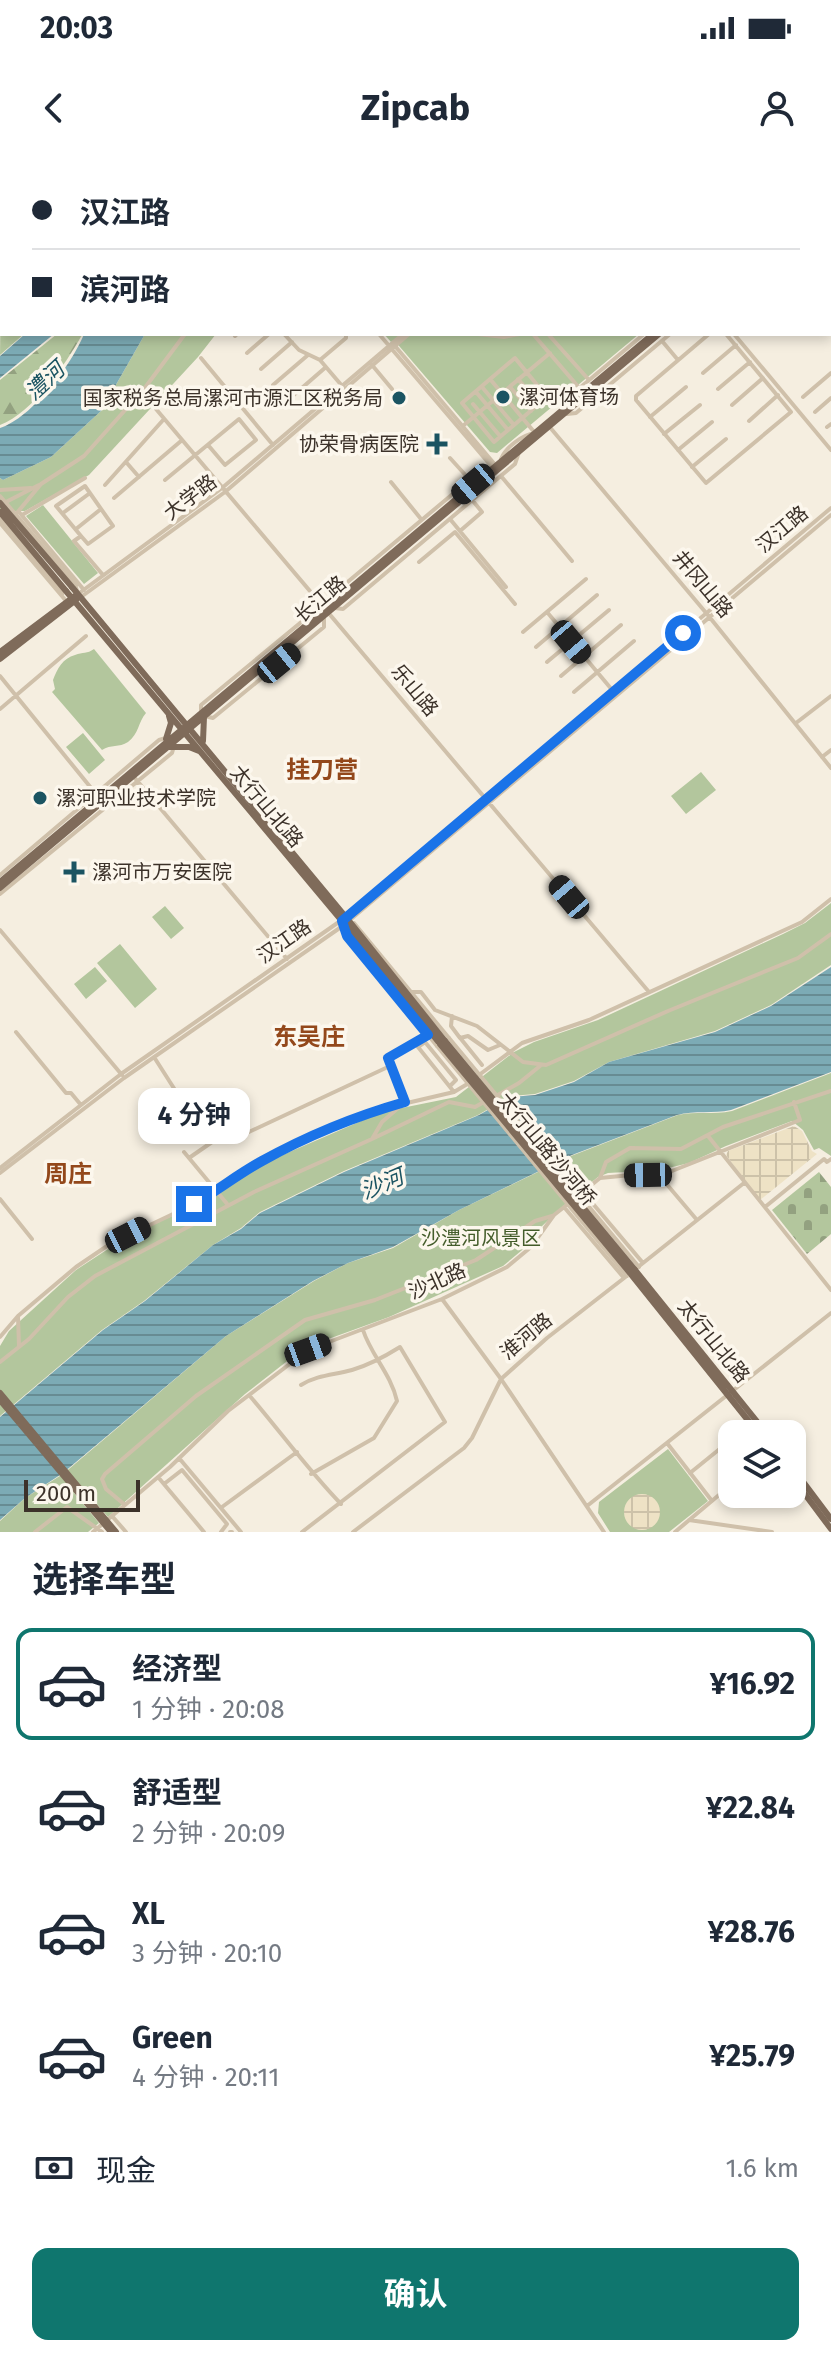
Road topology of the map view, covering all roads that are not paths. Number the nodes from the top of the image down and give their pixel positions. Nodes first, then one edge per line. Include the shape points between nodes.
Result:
1 (184, 336) edge
2 (267, 336) edge
3 (346, 336) edge
4 (381, 336) edge
5 (401, 336) edge
6 (406, 336) edge
7 (535, 336) edge
8 (550, 336) edge
9 (634, 336) edge
10 (642, 336) edge
11 (651, 336) edge
12 (707, 336) edge
13 (728, 336) edge
14 (736, 336) edge
15 (289, 337) edge
16 (660, 337) edge
17 (637, 340) junction
18 (736, 345) junction
19 (392, 347) junction
20 (247, 353) dead end
21 (550, 353) junction
22 (308, 355) junction
23 (201, 358) dead end
24 (320, 360) junction
25 (678, 360) junction
26 (750, 362) junction
27 (372, 365) junction
28 (326, 367) junction
29 (261, 369) dead end
30 (527, 372) junction
31 (703, 373) dead end
32 (831, 373) edge
33 (763, 378) junction
34 (490, 379) junction
35 (518, 379) junction
36 (592, 384) junction
37 (273, 385) dead end
38 (343, 387) junction
39 (481, 387) junction
40 (510, 387) junction
41 (686, 387) dead end
42 (392, 389) dead end
43 (718, 389) dead end
44 (581, 390) junction
45 (475, 391) junction
46 (502, 393) junction
47 (778, 395) junction
48 (481, 397) junction
49 (803, 397) dead end
50 (831, 398) edge
51 (288, 400) dead end
52 (493, 400) junction
53 (473, 404) junction
54 (539, 404) junction
55 (487, 405) junction
56 (700, 405) dead end
57 (732, 405) dead end
58 (156, 409) dead end
59 (467, 409) junction
60 (531, 411) junction
61 (479, 412) junction
62 (563, 412) junction
63 (815, 412) dead end
64 (473, 417) junction
65 (650, 417) junction
66 (522, 418) junction
67 (164, 419) junction
68 (749, 421) dead end
69 (712, 422) dead end
70 (464, 425) junction
71 (514, 425) junction
72 (548, 425) junction
73 (508, 430) junction
74 (535, 433) junction
75 (664, 434) junction
76 (500, 436) junction
77 (726, 439) dead end
78 (181, 441) junction
79 (208, 445) junction
80 (273, 445) junction
81 (678, 450) junction
82 (831, 450) edge
83 (194, 456) junction
84 (450, 458) dead end
85 (126, 462) junction
86 (692, 467) junction
87 (496, 469) junction
88 (139, 477) junction
89 (85, 478) dead end
90 (165, 480) dead end
91 (391, 482) dead end
92 (471, 482) junction
93 (41, 484) junction
94 (105, 485) dead end
95 (33, 488) junction
96 (223, 490) junction
97 (0, 493) edge
98 (90, 493) junction
99 (470, 497) junction
100 (114, 498) dead end
101 (2, 506) edge
102 (831, 508) edge
103 (101, 509) junction
104 (62, 513) junction
105 (20, 514) junction
106 (831, 515) edge
107 (447, 518) junction
108 (0, 520) edge
109 (427, 526) junction
110 (76, 529) junction
111 (457, 531) junction
112 (81, 536) junction
113 (441, 543) junction
114 (572, 561) dead end
115 (419, 562) dead end
116 (103, 575) junction
117 (586, 579) dead end
118 (506, 587) dead end
119 (69, 589) junction
120 (597, 595) dead end
121 (76, 597) junction
122 (515, 604) dead end
123 (333, 605) junction
124 (609, 610) dead end
125 (547, 612) junction
126 (324, 613) junction
127 (708, 616) junction
128 (621, 625) dead end
129 (559, 627) junction
130 (523, 632) dead end
131 (86, 636) dead end
132 (634, 641) dead end
133 (571, 642) junction
134 (536, 647) dead end
135 (0, 652) edge
136 (584, 657) junction
137 (0, 659) edge
138 (547, 662) dead end
139 (597, 672) junction
140 (0, 676) edge
141 (561, 676) dead end
142 (613, 691) junction
143 (574, 692) dead end
144 (16, 696) junction
145 (831, 696) edge
146 (0, 709) edge
147 (170, 710) junction
148 (203, 714) junction
149 (796, 723) junction
150 (186, 728) junction
151 (170, 742) junction
152 (204, 750) junction
153 (831, 750) edge
154 (822, 757) junction
155 (831, 768) edge
156 (135, 779) junction
157 (96, 794) junction
158 (488, 800) junction
159 (0, 875) edge
160 (0, 882) edge
161 (0, 891) edge
162 (831, 899) edge
163 (345, 921) junction
164 (0, 930) edge
165 (831, 934) edge
166 (287, 959) junction
167 (409, 992) junction
168 (649, 992) junction
169 (452, 1016) junction
170 (16, 1032) dead end
171 (429, 1034) junction
172 (460, 1038) junction
173 (443, 1042) junction
174 (500, 1045) junction
175 (483, 1046) junction
176 (509, 1051) junction
177 (474, 1054) junction
178 (154, 1057) junction
179 (482, 1065) dead end
180 (390, 1066) junction
181 (540, 1066) junction
182 (122, 1076) junction
183 (450, 1086) junction
184 (831, 1091) edge
185 (454, 1092) junction
186 (405, 1102) junction
187 (794, 1102) junction
188 (81, 1105) junction
189 (377, 1110) junction
190 (383, 1121) junction
191 (708, 1136) junction
192 (205, 1137) dead end
193 (372, 1139) junction
194 (719, 1151) junction
195 (184, 1152) dead end
196 (189, 1158) junction
197 (831, 1159) edge
198 (0, 1171) edge
199 (600, 1178) junction
200 (664, 1181) dead end
201 (744, 1183) junction
202 (217, 1191) junction
203 (583, 1192) junction
204 (0, 1199) edge
205 (229, 1206) junction
206 (564, 1207) junction
207 (764, 1208) junction
208 (554, 1215) junction
209 (697, 1220) junction
210 (32, 1239) dead end
211 (633, 1271) junction
212 (831, 1290) edge
213 (442, 1299) junction
214 (831, 1313) edge
215 (18, 1316) junction
216 (3, 1329) edge
217 (363, 1330) junction
218 (0, 1337) edge
219 (19, 1346) junction
220 (1, 1359) edge
221 (378, 1361) junction
222 (501, 1379) junction
223 (301, 1385) dead end
224 (731, 1392) junction
225 (0, 1393) edge
226 (249, 1395) junction
227 (0, 1400) edge
228 (748, 1420) edge
229 (755, 1420) edge
230 (667, 1443) junction
231 (718, 1450) edge
232 (297, 1452) junction
233 (179, 1458) junction
234 (690, 1473) junction
235 (311, 1474) junction
236 (158, 1477) junction
237 (164, 1484) junction
238 (806, 1486) edge
239 (718, 1496) edge
240 (806, 1496) edge
241 (712, 1501) junction
242 (341, 1504) junction
243 (125, 1505) junction
244 (587, 1506) junction
245 (221, 1507) junction
246 (112, 1516) junction
247 (831, 1519) edge
248 (689, 1520) junction
249 (831, 1529) edge
250 (100, 1530) edge
251 (35, 1532) edge
252 (93, 1532) edge
253 (114, 1532) edge
254 (126, 1532) edge
255 (204, 1532) edge
256 (221, 1532) edge
257 (241, 1532) edge
258 (302, 1532) edge
259 (353, 1532) edge
260 (604, 1532) edge
261 (675, 1532) edge
262 (772, 1532) edge

1 - 93 street via 84,456
2 - 20 street
3 - 24 street
4 - 19 street
5 - 19 street
6 - 19 street
7 - 21 street
8 - 36 street
9 - 17 street
10 - 17 street
11 - 36 main road, 长江路
12 - 25 street
13 - 18 street
14 - 82 street
15 - 22 street
15 - 29 street
16 - 25 street
16 - 36 main road, 长江路
16 - 62 street via 576,413
17 - 36 street
18 - 26 street
18 - 31 street
19 - 27 street, 大学路
19 - 38 street, 大学路
19 - 70 street
19 - 87 street
21 - 30 street
21 - 44 street
22 - 24 street
22 - 37 street
23 - 80 street
24 - 28 street
25 - 65 street via 636,396
26 - 33 street
26 - 43 street
27 - 38 street, 大学路
27 - 42 street
28 - 38 street
28 - 51 street
30 - 34 street via 515,358
30 - 35 street
30 - 54 street via 547,397
32 - 49 street
33 - 47 street
33 - 57 street
34 - 39 street
34 - 46 street
35 - 40 street
35 - 54 street
36 - 44 main road, 长江路
36 - 62 main road, 长江路
38 - 80 street, 大学路
38 - 96 street, 大学路
39 - 45 street
39 - 52 street
40 - 46 street
40 - 60 street
41 - 65 street
44 - 62 main road, 长江路
45 - 48 street
45 - 59 street via 462,403
46 - 52 street
46 - 66 street
47 - 68 street
47 - 86 street via 791,412 706,483
48 - 53 street
48 - 55 street
50 - 63 street
52 - 55 street
52 - 71 street
53 - 59 street
53 - 61 street
54 - 60 street
55 - 61 street
55 - 73 street
56 - 75 street
58 - 67 street, 乐山路
59 - 64 street
60 - 66 street
61 - 64 street
61 - 76 street
62 - 72 main road, 长江路
64 - 70 street
64 - 76 street via 494,442
65 - 75 street
66 - 71 street
66 - 74 street
67 - 78 street, 乐山路
67 - 85 street
69 - 81 street
70 - 87 street
71 - 73 street
72 - 74 main road, 长江路
72 - 87 main road, 长江路
72 - 127 street, 井冈山路
73 - 76 street
74 - 87 main road, 长江路
75 - 81 street
77 - 86 street
78 - 83 street, 乐山路
78 - 88 street
79 - 79 street via 239,419 256,440 225,465
79 - 83 street
80 - 96 street, 大学路
81 - 86 street
83 - 90 street
83 - 96 street, 乐山路
84 - 92 street
85 - 88 street
85 - 94 street
87 - 92 main road, 长江路
87 - 99 main road, 长江路
87 - 114 street
88 - 100 street
89 - 105 street
91 - 109 street
92 - 109 main road, 长江路
93 - 95 street
93 - 105 street
95 - 97 street
95 - 101 street
96 - 116 street, 大学路
96 - 121 street, 大学路
96 - 126 street, 乐山路
97 - 101 street, bridge
98 - 103 street
98 - 104 street
98 - 104 street via 85,486 56,506
99 - 107 main road, 长江路
99 - 111 street via 482,512
101 - 119 main road, 太行山北路, bridge
102 - 127 street, 汉江路
103 - 110 street
103 - 112 street via 113,526 88,544
104 - 110 street
105 - 108 street
105 - 121 street
106 - 127 street, 汉江路
107 - 109 main road, 长江路
107 - 111 street
108 - 119 street, bridge
108 - 121 street
109 - 113 street
109 - 123 main road, 长江路
109 - 123 street via 343,609
110 - 112 street
111 - 113 street
111 - 118 street
111 - 122 street
112 - 116 street via 74,541
113 - 115 street
116 - 121 street, 大学路
117 - 125 street
119 - 121 main road, 太行山北路
120 - 129 street
121 - 135 main road, 大学路
121 - 137 main road, 大学路
121 - 147 main road, 太行山北路
123 - 126 main road, 长江路
124 - 133 street
125 - 129 street
125 - 130 street
126 - 148 main road, 长江路
126 - 158 street, 乐山路
127 - 142 street, 汉江路
127 - 149 street, 井冈山路
127 - 158 street, 汉江路
128 - 136 street
129 - 133 street
129 - 134 street
131 - 144 street
132 - 139 street
133 - 136 street
133 - 138 street
136 - 139 street
136 - 141 street
139 - 142 street
139 - 143 street
140 - 144 street
142 - 158 street, 汉江路
144 - 146 street
144 - 157 street
145 - 149 street
147 - 148 main road
147 - 150 main road, 太行山北路
147 - 151 main road
148 - 150 main road, 长江路
148 - 152 main road
149 - 154 street, 井冈山路
150 - 151 main road, 长江路
150 - 152 main road, 太行山北路
151 - 152 main road
151 - 156 main road, 长江路
151 - 157 street via 159,740
151 - 160 main road, 长江路
152 - 163 main road, 太行山北路
153 - 154 street
154 - 155 street, 井冈山路
156 - 161 main road, 长江路
156 - 166 street
157 - 159 street
158 - 163 street, 汉江路
158 - 168 street, 乐山路
162 - 168 street via 802,922
163 - 166 street, 汉江路
163 - 167 main road, 太行山北路
163 - 171 main road, 太行山北路
163 - 178 street, 汉江路
164 - 182 street
165 - 181 street via 798,958
166 - 182 street, 汉江路
167 - 169 street via 421,992 435,1010
167 - 173 main road, 太行山北路
168 - 176 street
169 - 172 street via 451,1026
169 - 174 street via 477,1026
170 - 188 street
171 - 173 main road, 太行山北路
171 - 180 street via 389,1055
172 - 175 street via 468,1036
172 - 177 street
173 - 211 main road, 太行山路沙河桥, bridge
174 - 175 street via 488,1050
174 - 176 street
175 - 177 street
176 - 181 street
176 - 185 street
177 - 179 street
178 - 182 street, 汉江路
178 - 192 street
180 - 186 street
180 - 196 street via 236,1138 215,1140
181 - 193 street via 475,1107 449,1102
182 - 188 street, 汉江路
182 - 198 street, 汉江路
183 - 183 street via 418,1047 425,1042 456,1080
183 - 185 street
184 - 187 street, 沙北路
185 - 186 street
186 - 189 street
186 - 190 street
187 - 191 street, 沙北路
187 - 194 street via 800,1120
188 - 198 street, 汉江路
189 - 190 street
189 - 202 street via 263,1160
190 - 193 street
191 - 194 street
191 - 199 street, 沙北路 via 681,1149 630,1148 606,1162
193 - 205 street
194 - 199 street via 672,1171
194 - 201 street
195 - 196 street
196 - 202 street
197 - 207 street via 824,1159
199 - 203 street, 沙北路
200 - 209 street
201 - 207 street
201 - 209 street, 淮河路
202 - 205 street
202 - 215 street via 110,1244
203 - 206 street, 沙北路
203 - 211 street
204 - 210 street
205 - 219 street via 95,1276
206 - 208 street, 沙北路
206 - 211 street
207 - 212 street
208 - 213 street, 沙北路 via 516,1261
208 - 243 street via 535,1221 476,1260 298,1324 196,1396 105,1474 106,1489
209 - 211 street, 淮河路
211 - 222 street, 淮河路
211 - 224 main road, 太行山北路
213 - 217 street, 沙北路
213 - 222 street
214 - 224 street
215 - 216 street
215 - 219 street
216 - 218 street
217 - 221 street
217 - 226 street, 沙北路 via 308,1350
219 - 220 street
221 - 223 street
221 - 235 street via 397,1401 384,1424 374,1438
221 - 242 street via 400,1347 445,1422
222 - 244 street
222 - 259 street, 淮河路 via 464,1448
224 - 228 main road, 太行山北路
224 - 229 main road, 太行山北路
224 - 230 street
225 - 253 main road, bridge
226 - 232 street
226 - 233 street, 沙北路
227 - 253 main road, bridge
230 - 234 street
230 - 244 street
231 - 234 street
232 - 235 street
232 - 245 street
233 - 236 street, 沙北路
233 - 245 street
234 - 241 street
235 - 242 street
236 - 237 street
236 - 243 street, 沙北路
237 - 255 street
237 - 256 street via 182,1470 227,1524
238 - 247 main road
239 - 241 street
240 - 249 main road
241 - 248 street
242 - 258 street
243 - 246 street, 沙北路
244 - 260 street
245 - 257 street
246 - 250 street, 沙北路
246 - 254 street
248 - 261 street
248 - 262 street
250 - 251 street via 67,1507
250 - 252 street, 沙北路

